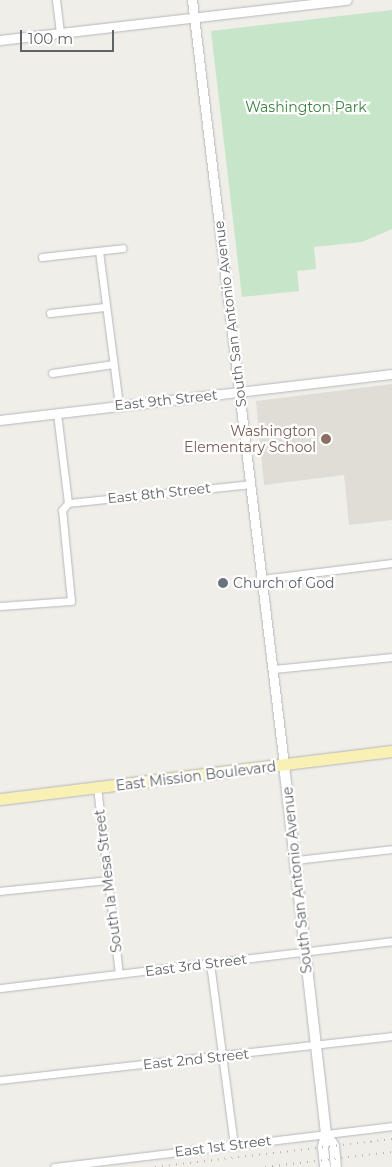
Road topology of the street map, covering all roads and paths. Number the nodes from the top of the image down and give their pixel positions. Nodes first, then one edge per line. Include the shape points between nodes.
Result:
1 (56, 0) edge
2 (192, 0) edge
3 (347, 0) edge
4 (194, 18) junction
5 (60, 33) junction
6 (0, 40) edge
7 (122, 248) dead end
8 (99, 251) junction
9 (42, 257) dead end
10 (106, 307) junction
11 (50, 313) dead end
12 (113, 364) junction
13 (52, 373) dead end
14 (392, 374) edge
15 (239, 392) junction
16 (120, 404) junction
17 (58, 414) junction
18 (0, 420) edge
19 (251, 484) junction
20 (68, 503) junction
21 (392, 563) edge
22 (262, 578) junction
23 (0, 606) edge
24 (392, 657) edge
25 (274, 669) junction
26 (392, 752) edge
27 (284, 765) junction
28 (96, 787) junction
29 (0, 799) edge
30 (392, 849) edge
31 (296, 860) junction
32 (108, 880) junction
33 (0, 892) edge
34 (392, 941) edge
35 (305, 951) junction
36 (210, 963) junction
37 (119, 974) junction
38 (0, 988) edge
39 (392, 1036) edge
40 (315, 1045) junction
41 (223, 1056) junction
42 (0, 1080) edge
43 (392, 1126) edge
44 (326, 1134) junction
45 (234, 1145) junction
46 (54, 1167) edge
47 (325, 1167) edge
48 (336, 1167) edge

1 - 5 street
2 - 4 street, South San Antonio Avenue
3 - 4 street
4 - 5 street
4 - 15 street, South San Antonio Avenue
5 - 6 street
7 - 8 street
8 - 9 street
8 - 10 street
10 - 11 street
10 - 12 street
12 - 13 street
12 - 16 street
14 - 15 street, East 9th Street
15 - 16 street, East 9th Street
15 - 19 street, South San Antonio Avenue
16 - 17 street, East 9th Street
17 - 18 street, East 9th Street
17 - 20 street
19 - 20 street, East 8th Street
19 - 22 street, South San Antonio Avenue
20 - 23 street via 62,510 71,601
21 - 22 street
22 - 25 street, South San Antonio Avenue
24 - 25 street
25 - 27 street, South San Antonio Avenue
26 - 27 main road, East Mission Boulevard
27 - 28 main road, East Mission Boulevard
27 - 31 main road, South San Antonio Avenue
28 - 29 main road, East Mission Boulevard
28 - 32 street, South la Mesa Street
30 - 31 street
31 - 35 main road, South San Antonio Avenue
32 - 33 street
32 - 37 street, South la Mesa Street
34 - 35 street, East 3rd Street
35 - 36 street, East 3rd Street
35 - 40 main road, South San Antonio Avenue
36 - 37 street, East 3rd Street
36 - 41 street
37 - 38 street, East 3rd Street
39 - 40 street, East 2nd Street
40 - 41 street, East 2nd Street
40 - 44 main road, South San Antonio Avenue
41 - 42 street, East 2nd Street
41 - 45 street
43 - 44 street, East 1st Street
44 - 45 street, East 1st Street
44 - 47 main road via 323,1147
44 - 48 main road via 334,1146
45 - 46 street, East 1st Street

